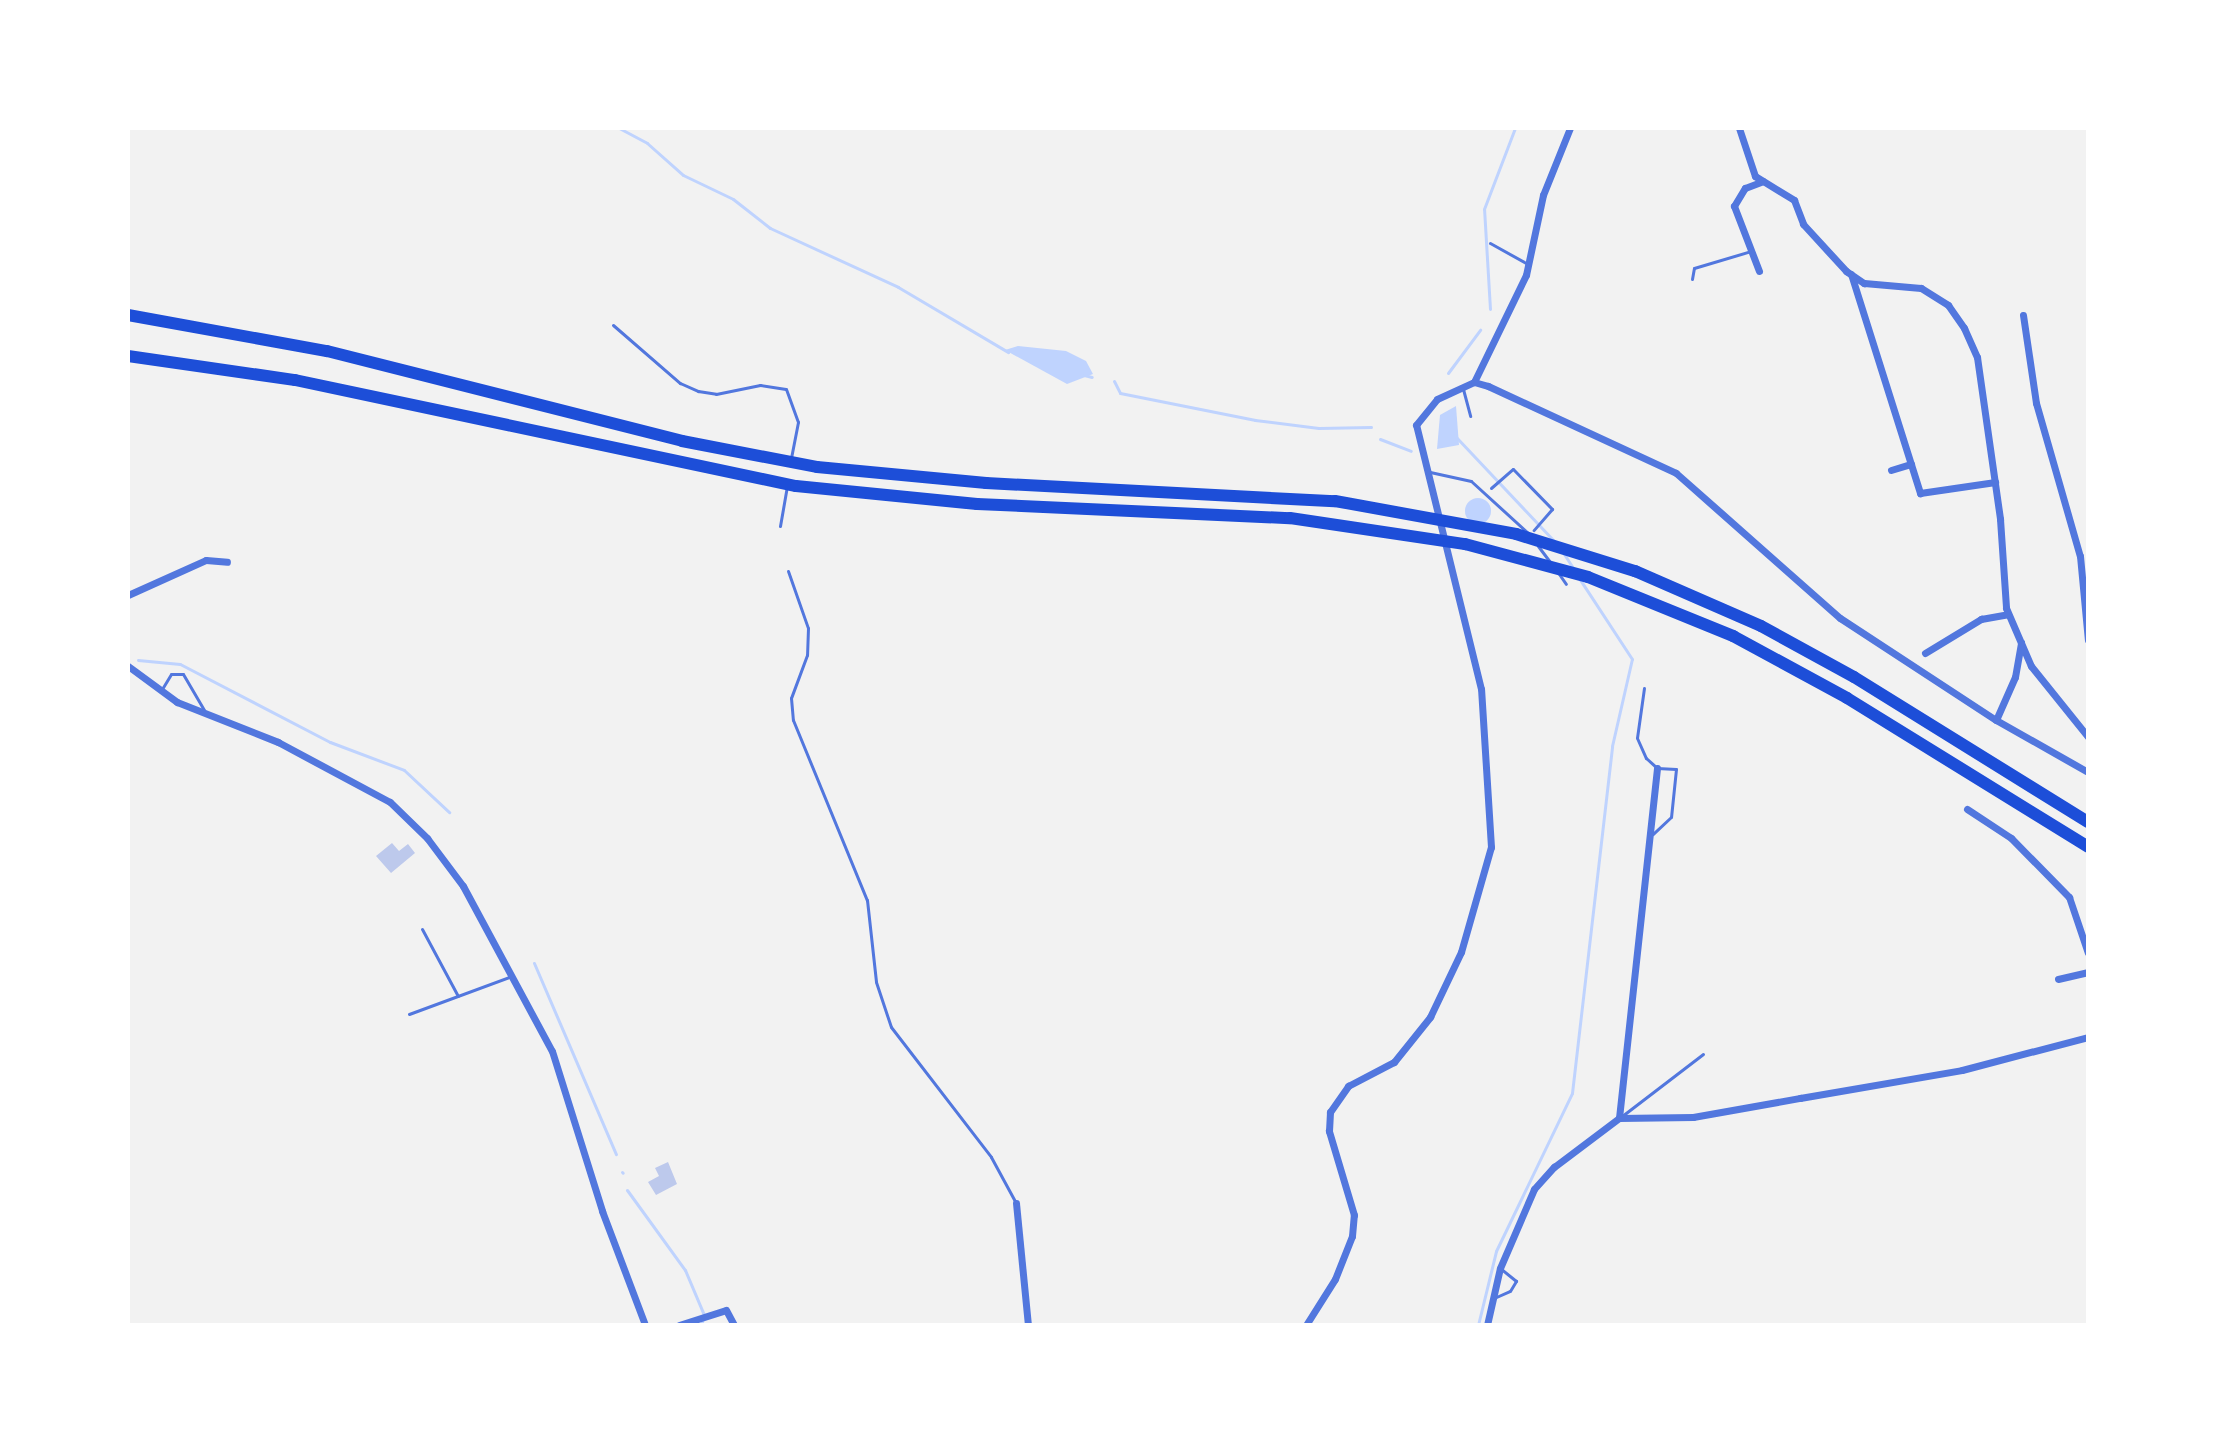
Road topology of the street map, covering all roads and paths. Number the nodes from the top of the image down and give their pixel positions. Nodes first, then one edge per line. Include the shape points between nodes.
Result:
1 (1570, 128) edge
2 (1739, 128) edge
3 (1763, 181) junction
4 (1490, 243) dead end
5 (1751, 251) junction
6 (1528, 266) junction
7 (1759, 271) dead end
8 (1851, 274) junction
9 (1692, 279) dead end
10 (128, 315) edge
11 (2023, 315) dead end
12 (613, 325) dead end
13 (128, 356) edge
14 (1474, 382) junction
15 (1462, 385) junction
16 (1470, 416) dead end
17 (1911, 464) junction
18 (1891, 470) dead end
19 (1430, 472) junction
20 (1995, 482) junction
21 (1491, 488) dead end
22 (780, 526) dead end
23 (1534, 530) dead end
24 (227, 562) dead end
25 (788, 571) dead end
26 (1566, 584) dead end
27 (128, 595) edge
28 (2008, 614) junction
29 (2088, 640) edge
30 (2021, 643) junction
31 (1925, 653) dead end
32 (128, 666) edge
33 (1644, 688) dead end
34 (160, 692) junction
35 (205, 714) junction
36 (1996, 720) junction
37 (2088, 737) edge
38 (1657, 768) junction
39 (2088, 772) edge
40 (1967, 809) dead end
41 (2088, 822) edge
42 (1650, 837) junction
43 (2088, 847) edge
44 (422, 929) dead end
45 (2088, 953) edge
46 (2088, 972) edge
47 (512, 976) junction
48 (2058, 979) dead end
49 (458, 996) junction
50 (409, 1014) dead end
51 (2088, 1037) edge
52 (1703, 1054) dead end
53 (1619, 1118) junction
54 (1016, 1203) joint
55 (1500, 1268) junction
56 (1491, 1299) junction
57 (645, 1325) edge
58 (679, 1325) edge
59 (734, 1325) edge
60 (1028, 1325) edge
61 (1306, 1325) edge
62 (1487, 1325) edge

1 - 6 street via 1543,195
2 - 3 street via 1749,165
3 - 5 street via 1745,188 1734,206
3 - 8 street via 1794,200 1803,224
4 - 6 lane via 1514,252
5 - 7 street
5 - 9 lane via 1694,268
6 - 14 street
8 - 17 street
8 - 20 street via 1890,288 1921,288 1948,305 1964,328 1977,357
10 - 41 highway via 327,351 749,456 986,483 1270,495 1453,519 1635,571 1799,646
11 - 29 street via 2036,403 2080,556
12 - 22 lane via 680,383 698,391 716,394 760,385 786,389 798,422
13 - 43 highway via 326,386 796,486 920,500 1290,518 1465,544 1632,593 1805,673
14 - 15 street
14 - 36 street via 1570,420 1676,473 1840,618
15 - 16 lane
15 - 19 street via 1437,399 1416,425
17 - 18 street
17 - 20 street via 1920,493
19 - 26 lane via 1457,475 1486,493 1529,535
19 - 61 street via 1481,689 1491,847 1461,952 1430,1017 1394,1062 1348,1086 1330,1112 1329,1131 1354,1215 1352,1236 1335,1279
20 - 28 street
21 - 23 lane via 1513,469 1552,509
24 - 27 street via 206,560
25 - 54 lane via 808,628 807,655 791,698 793,720 867,900 876,982 891,1027 991,1157
28 - 30 street
28 - 31 street via 1981,619
30 - 36 street via 2015,677
30 - 37 street via 2031,666
32 - 34 street
33 - 38 lane via 1637,738
34 - 35 street
34 - 35 lane via 171,674 183,674
35 - 47 street via 278,742 390,802 427,838 463,886
36 - 39 street
38 - 42 street
38 - 42 lane via 1676,769 1671,817
40 - 45 street via 2011,838 2069,897
42 - 53 street
44 - 49 lane
46 - 48 street
47 - 49 lane
47 - 57 street via 568,1091 602,1211
49 - 50 lane
51 - 53 street via 1962,1070 1693,1117
52 - 53 lane
53 - 55 street via 1554,1167 1534,1189
54 - 60 street
55 - 56 street
55 - 56 lane via 1513,1274 1515,1286
56 - 62 street
58 - 59 street via 726,1310

